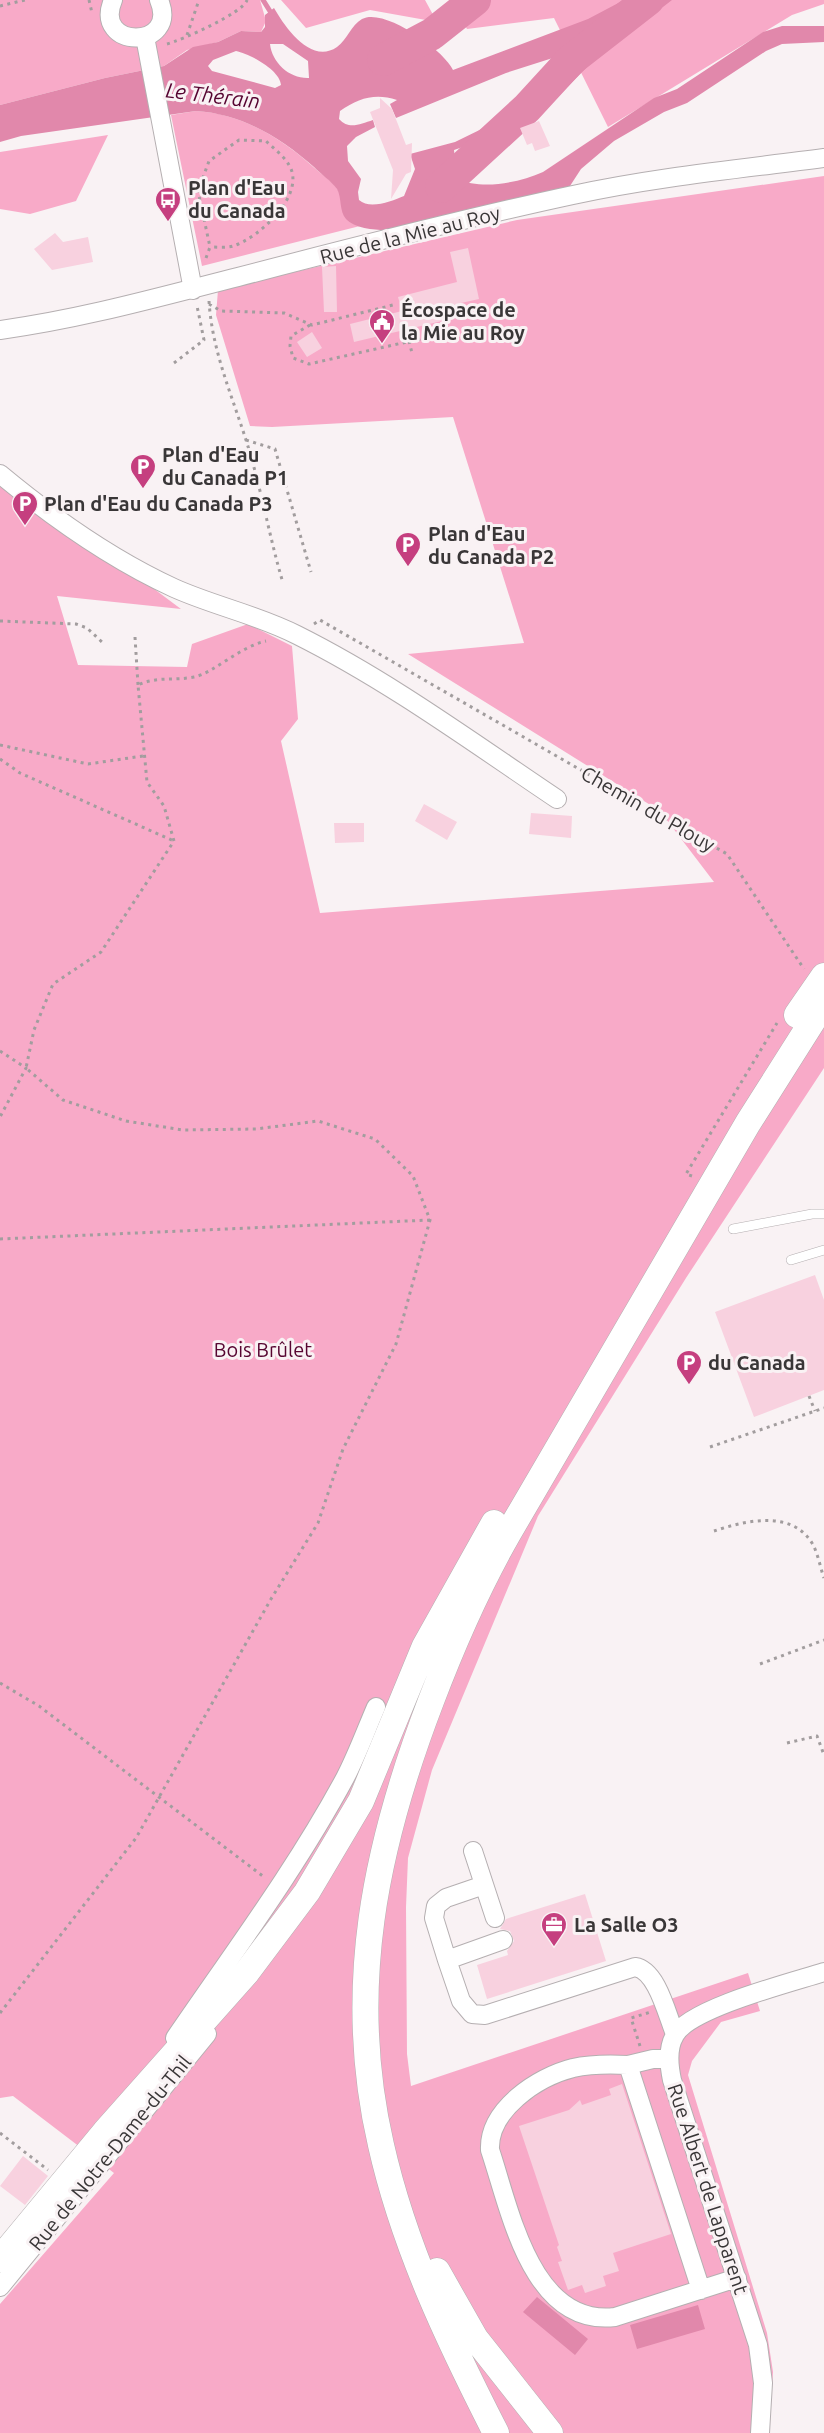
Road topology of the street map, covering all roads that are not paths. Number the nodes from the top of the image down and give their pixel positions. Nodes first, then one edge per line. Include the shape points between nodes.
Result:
1 (113, 0) edge
2 (159, 0) edge
3 (145, 37) junction
4 (824, 158) edge
5 (197, 291) junction
6 (0, 330) edge
7 (0, 474) edge
8 (557, 799) dead end
9 (816, 975) edge
10 (824, 1003) edge
11 (824, 1214) edge
12 (733, 1229) dead end
13 (824, 1250) edge
14 (791, 1260) dead end
15 (480, 1548) junction
16 (376, 1707) dead end
17 (473, 1851) dead end
18 (484, 1885) junction
19 (495, 1918) dead end
20 (503, 1940) dead end
21 (447, 1960) junction
22 (824, 1972) edge
23 (206, 2007) junction
24 (675, 2034) junction
25 (669, 2059) junction
26 (628, 2065) junction
27 (369, 2079) junction
28 (0, 2259) edge
29 (737, 2278) junction
30 (0, 2287) edge
31 (701, 2290) junction
32 (480, 2433) edge
33 (496, 2433) edge
34 (550, 2433) edge
35 (760, 2433) edge

1 - 3 street via 110,16 118,31 128,38
2 - 3 street via 161,21
3 - 5 street
4 - 5 street, Rue de la Mie au Roy via 573,195
5 - 6 street, Rue de la Mie au Roy
7 - 8 street, Chemin du Plouy via 66,526 136,568 189,594 295,634 379,680
9 - 15 main road
10 - 27 main road via 748,1123 509,1532 456,1638 408,1763 375,1884 366,1976
11 - 12 lane
13 - 14 lane
15 - 23 main road via 425,1646 351,1820 279,1932
15 - 32 main road via 413,1699 374,1819 353,1923 349,2006 358,2108 383,2212 431,2337
16 - 23 street, Rue de Notre-Dame-du-Thil via 345,1776
17 - 18 street
18 - 19 street
18 - 21 street via 446,1898 436,1906 434,1918
20 - 21 street
21 - 24 street via 463,2007 478,2015 627,1968 641,1968 652,1976
22 - 24 street via 714,2008 692,2019
23 - 28 main road, Rue de Notre-Dame-du-Thil
23 - 30 street, Rue de Notre-Dame-du-Thil via 210,2029 202,2041
24 - 25 street, Rue Albert de Lapparent
25 - 26 street
25 - 29 street, Rue Albert de Lapparent via 672,2080
26 - 31 street
26 - 31 street via 579,2067 540,2082 501,2116 490,2133 490,2150 529,2264 547,2289 571,2308 598,2317 615,2317
27 - 33 main road via 381,2146 404,2225 445,2328
27 - 34 main road via 407,2202 445,2288 479,2343
29 - 31 street
29 - 35 street, Rue Albert de Lapparent via 761,2363

